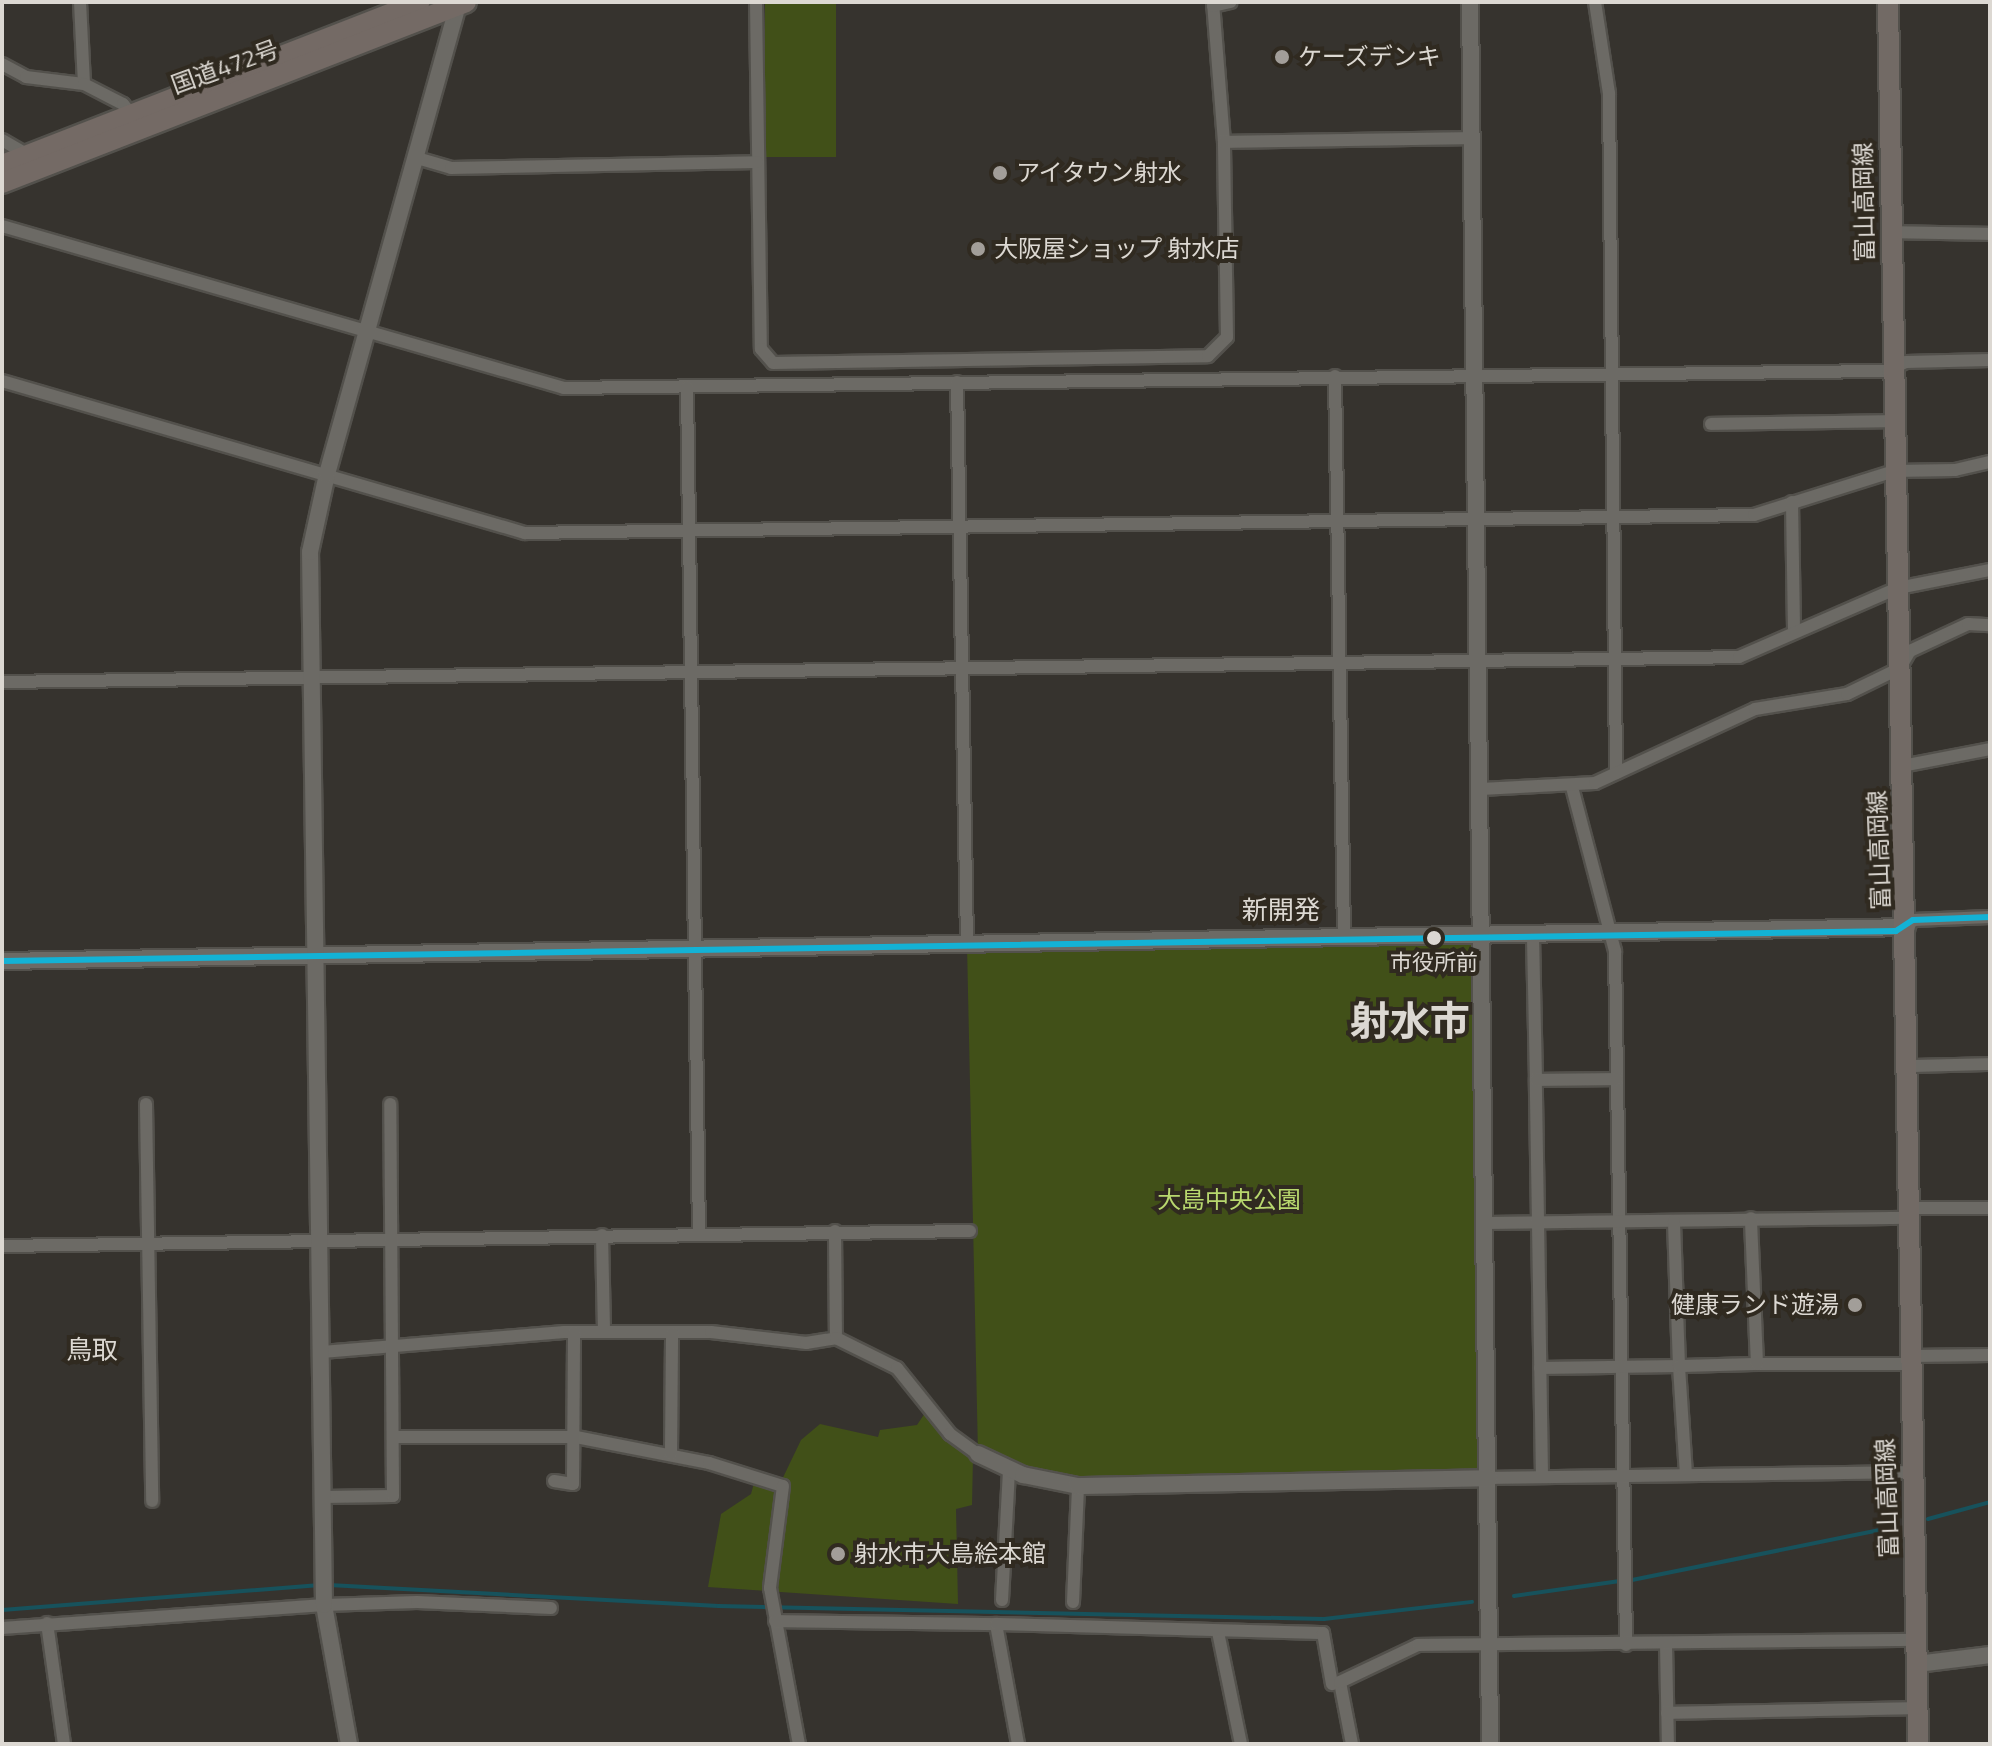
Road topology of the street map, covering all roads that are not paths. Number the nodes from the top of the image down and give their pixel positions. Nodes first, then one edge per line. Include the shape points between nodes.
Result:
1 (80, 2) edge
2 (419, 2) edge
3 (756, 2) edge
4 (1231, 2) edge
5 (1470, 2) edge
6 (1595, 2) edge
7 (1888, 2) edge
8 (462, 3) edge
9 (1213, 4) edge
10 (2, 64) edge
11 (84, 84) junction
12 (131, 114) junction
13 (1471, 138) junction
14 (2, 140) edge
15 (1224, 142) junction
16 (28, 155) junction
17 (417, 158) junction
18 (757, 162) junction
19 (2, 165) edge
20 (2, 183) edge
21 (2, 226) edge
22 (1890, 232) junction
23 (1990, 234) edge
24 (369, 332) junction
25 (1990, 360) edge
26 (1894, 367) junction
27 (1475, 373) junction
28 (1609, 373) junction
29 (1335, 376) junction
30 (2, 381) edge
31 (957, 382) junction
32 (687, 387) junction
33 (1894, 421) junction
34 (1711, 424) dead end
35 (1990, 462) edge
36 (1894, 471) junction
37 (327, 474) junction
38 (1792, 502) junction
39 (1477, 519) junction
40 (1611, 519) junction
41 (1337, 522) junction
42 (961, 528) junction
43 (689, 530) junction
44 (1990, 570) edge
45 (1898, 588) junction
46 (1990, 625) edge
47 (1794, 631) junction
48 (1479, 660) junction
49 (1615, 660) junction
50 (1339, 662) junction
51 (963, 668) junction
52 (1900, 668) junction
53 (691, 672) junction
54 (313, 677) junction
55 (2, 682) edge
56 (1990, 749) edge
57 (1902, 766) junction
58 (1616, 773) junction
59 (1572, 787) junction
60 (1481, 789) junction
61 (1990, 917) edge
62 (1907, 927) junction
63 (1612, 935) junction
64 (1484, 936) junction
65 (1344, 937) junction
66 (1533, 937) junction
67 (967, 944) junction
68 (696, 949) junction
69 (316, 952) junction
70 (2, 961) edge
71 (1990, 1064) edge
72 (1909, 1066) junction
73 (1617, 1079) junction
74 (1536, 1080) junction
75 (146, 1104) dead end
76 (390, 1104) dead end
77 (1990, 1208) edge
78 (1910, 1213) junction
79 (1751, 1218) junction
80 (1674, 1221) junction
81 (1538, 1222) junction
82 (1620, 1222) junction
83 (1487, 1223) junction
84 (835, 1231) junction
85 (970, 1231) dead end
86 (699, 1234) junction
87 (602, 1235) junction
88 (390, 1240) junction
89 (319, 1242) junction
90 (148, 1243) junction
91 (2, 1246) edge
92 (574, 1332) junction
93 (604, 1332) junction
94 (672, 1333) junction
95 (836, 1338) junction
96 (392, 1350) junction
97 (322, 1352) junction
98 (1990, 1355) edge
99 (1910, 1360) junction
100 (1757, 1364) junction
101 (1623, 1366) junction
102 (1679, 1366) junction
103 (1540, 1368) junction
104 (394, 1437) junction
105 (576, 1437) junction
106 (671, 1454) junction
107 (978, 1454) joint
108 (1009, 1469) junction
109 (1911, 1472) junction
110 (1625, 1475) junction
111 (1686, 1475) junction
112 (1542, 1477) junction
113 (1490, 1478) junction
114 (554, 1481) dead end
115 (1078, 1486) junction
116 (323, 1497) junction
117 (152, 1501) dead end
118 (1002, 1600) dead end
119 (1073, 1602) dead end
120 (324, 1605) junction
121 (551, 1608) dead end
122 (775, 1621) junction
123 (47, 1623) junction
124 (996, 1624) junction
125 (2, 1628) edge
126 (1218, 1632) junction
127 (1916, 1640) junction
128 (1666, 1644) junction
129 (1492, 1645) junction
130 (1626, 1645) junction
131 (1990, 1655) edge
132 (1917, 1664) junction
133 (1332, 1684) dead end
134 (1917, 1708) junction
135 (1667, 1713) junction
136 (64, 1744) edge
137 (349, 1744) edge
138 (799, 1744) edge
139 (1018, 1744) edge
140 (1241, 1744) edge
141 (1352, 1744) edge
142 (1490, 1744) edge
143 (1668, 1744) edge
144 (1918, 1744) edge

1 - 11 street
2 - 12 highway, 国道472号
3 - 18 street
4 - 9 street
5 - 13 street
6 - 28 street via 1609,93
7 - 22 main road, 富山高岡線
8 - 17 street
8 - 20 highway, 国道472号
9 - 15 street
10 - 11 street via 26,77
11 - 12 street via 123,104
12 - 16 highway, 国道472号
13 - 15 street
13 - 27 street
14 - 16 street
15 - 18 street via 1227,337 1208,356 773,363 761,349
16 - 19 highway, 国道472号
17 - 18 street via 451,168
17 - 24 street
21 - 24 street
22 - 23 street
22 - 26 main road, 富山高岡線
24 - 32 street via 564,388
24 - 37 street
25 - 26 street via 1906,362
26 - 28 street
26 - 33 main road, 富山高岡線
27 - 28 street
27 - 29 street
27 - 39 street
28 - 40 street
29 - 31 street
29 - 41 street
30 - 37 street
31 - 32 street
31 - 42 street
32 - 43 street
33 - 34 street
33 - 36 main road, 富山高岡線
35 - 36 street via 1955,470
36 - 38 street
36 - 45 main road, 富山高岡線
37 - 43 street via 525,533
37 - 54 street via 310,552
38 - 40 street via 1754,515
38 - 47 street
39 - 40 street
39 - 41 street
39 - 48 street
40 - 49 street
41 - 42 street
41 - 50 street
42 - 43 street
42 - 51 street
43 - 53 street
44 - 45 street
45 - 47 street
45 - 52 main road, 富山高岡線
46 - 52 street via 1968,624 1910,651
47 - 49 street via 1739,657
48 - 49 street
48 - 50 street
48 - 60 street
49 - 58 street
50 - 51 street
50 - 65 street
51 - 53 street
51 - 67 street
52 - 57 main road, 富山高岡線
52 - 58 street via 1847,694 1755,709
53 - 54 street
53 - 68 street
54 - 55 street
54 - 69 street
56 - 57 street
57 - 62 main road, 富山高岡線
58 - 59 street
59 - 60 street
59 - 63 street
60 - 64 street
61 - 62 street via 1913,920
62 - 63 street
62 - 72 main road, 富山高岡線
63 - 66 street
63 - 73 street
64 - 65 street
64 - 66 street
64 - 83 street
65 - 67 street
66 - 74 street
67 - 68 street
68 - 69 street
68 - 86 street
69 - 70 street
69 - 89 street
71 - 72 street
72 - 78 main road, 富山高岡線
73 - 74 street
73 - 82 street
74 - 81 street
75 - 90 street
76 - 88 street
77 - 78 street
78 - 79 street
78 - 99 main road, 富山高岡線
79 - 80 street
79 - 100 street
80 - 82 street
80 - 102 street
81 - 82 street
81 - 83 street
81 - 103 street
82 - 101 street
83 - 113 street
84 - 85 street
84 - 86 street
84 - 95 street
86 - 87 street
87 - 88 street
87 - 93 street
88 - 89 street
88 - 96 street
89 - 90 street
89 - 97 street
90 - 91 street
90 - 117 street
92 - 93 street
92 - 96 street
92 - 105 street
93 - 94 street
94 - 95 street via 806,1343
94 - 106 street
95 - 107 street via 897,1368 950,1434
96 - 97 street
96 - 104 street
97 - 116 street
98 - 99 street
99 - 100 street
99 - 109 main road, 富山高岡線
100 - 102 street
101 - 102 street
101 - 103 street
101 - 110 street
102 - 111 street
103 - 112 street
104 - 105 street
104 - 116 street via 393,1496
105 - 106 street
105 - 114 street via 573,1484
106 - 122 street via 783,1486 770,1588
107 - 108 street
108 - 115 street
108 - 118 street
109 - 111 street
109 - 127 main road, 富山高岡線
110 - 111 street
110 - 112 street
110 - 130 street
112 - 113 street
113 - 115 street
113 - 129 street
115 - 119 street
116 - 120 street
120 - 121 street via 417,1602
120 - 123 street
120 - 137 street
122 - 124 street
122 - 138 street
123 - 125 street
123 - 136 street
124 - 126 street
124 - 139 street
126 - 133 street via 1323,1633
126 - 140 street
127 - 128 street
127 - 132 main road, 富山高岡線
128 - 130 street
128 - 135 street
129 - 130 street
129 - 141 street via 1418,1645 1340,1682
129 - 142 street
131 - 132 street
132 - 134 main road, 富山高岡線
134 - 135 street
134 - 144 main road, 富山高岡線
135 - 143 street

